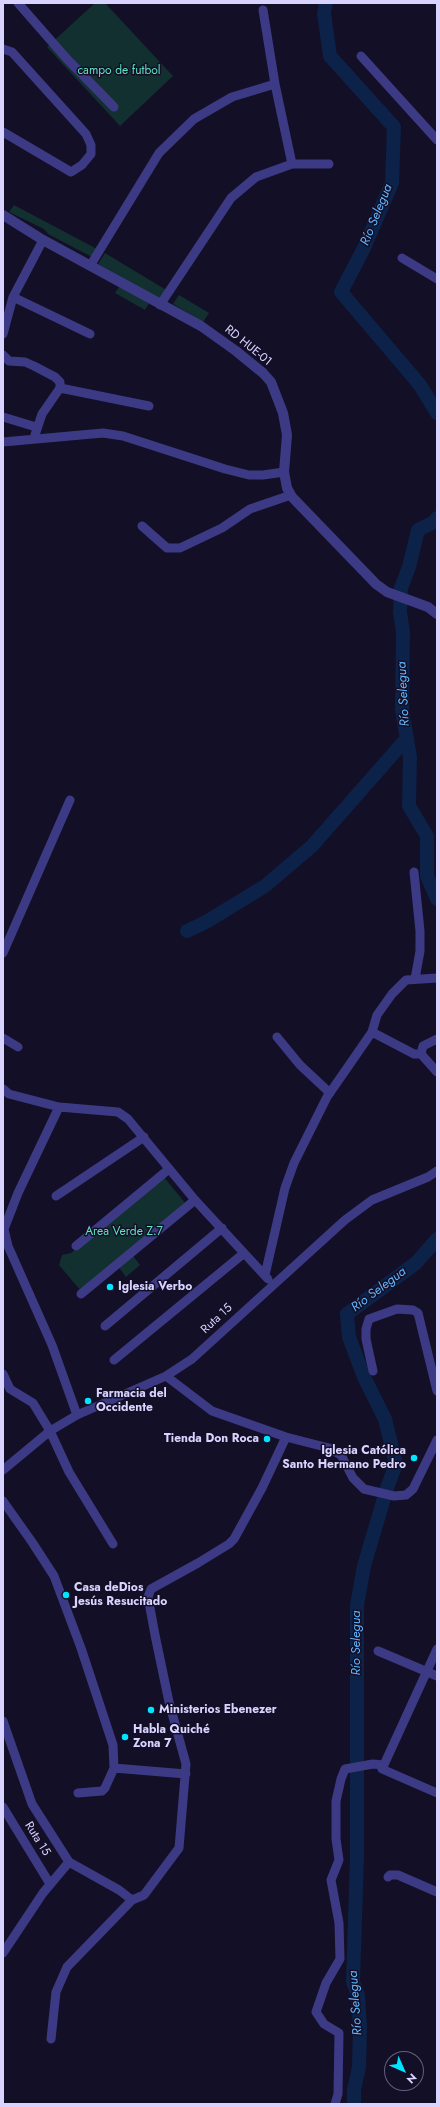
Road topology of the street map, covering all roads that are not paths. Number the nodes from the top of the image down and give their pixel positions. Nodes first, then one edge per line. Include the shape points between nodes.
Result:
1 (18, 3) edge
2 (263, 10) dead end
3 (3, 48) edge
4 (361, 56) dead end
5 (275, 84) junction
6 (114, 107) dead end
7 (3, 132) edge
8 (437, 140) edge
9 (292, 164) junction
10 (329, 164) dead end
11 (3, 215) edge
12 (43, 240) junction
13 (402, 258) dead end
14 (90, 266) junction
15 (437, 280) edge
16 (13, 297) junction
17 (160, 305) junction
18 (3, 334) edge
19 (90, 334) dead end
20 (3, 355) edge
21 (60, 388) junction
22 (149, 406) dead end
23 (3, 418) edge
24 (36, 426) junction
25 (34, 438) junction
26 (3, 442) edge
27 (284, 472) junction
28 (291, 495) junction
29 (142, 526) dead end
30 (437, 614) edge
31 (70, 800) dead end
32 (414, 872) dead end
33 (3, 953) edge
34 (437, 978) edge
35 (415, 979) junction
36 (372, 1032) junction
37 (277, 1037) dead end
38 (3, 1038) edge
39 (437, 1039) edge
40 (18, 1047) dead end
41 (420, 1054) junction
42 (437, 1072) edge
43 (3, 1089) edge
44 (330, 1093) junction
45 (59, 1107) junction
46 (144, 1137) junction
47 (169, 1170) junction
48 (437, 1170) edge
49 (56, 1196) dead end
50 (195, 1200) junction
51 (222, 1228) junction
52 (76, 1246) dead end
53 (243, 1254) junction
54 (265, 1275) junction
55 (272, 1285) junction
56 (80, 1294) dead end
57 (105, 1326) dead end
58 (437, 1352) edge
59 (428, 1354) junction
60 (114, 1360) dead end
61 (373, 1371) dead end
62 (3, 1374) edge
63 (166, 1376) junction
64 (437, 1391) edge
65 (77, 1415) junction
66 (50, 1432) junction
67 (286, 1437) junction
68 (437, 1440) edge
69 (3, 1470) edge
70 (3, 1502) edge
71 (113, 1544) dead end
72 (437, 1649) edge
73 (378, 1651) dead end
74 (427, 1671) junction
75 (437, 1676) edge
76 (3, 1721) edge
77 (383, 1765) junction
78 (114, 1768) junction
79 (186, 1774) junction
80 (78, 1793) dead end
81 (437, 1793) edge
82 (3, 1807) edge
83 (69, 1862) junction
84 (388, 1877) dead end
85 (50, 1884) junction
86 (437, 1892) edge
87 (132, 1900) junction
88 (3, 1953) edge
89 (51, 2039) dead end
90 (335, 2104) edge

1 - 6 street
2 - 5 street
3 - 7 street via 12,52 86,134 92,145 91,154 82,165 71,172
4 - 8 street
5 - 9 street
5 - 14 street via 232,97 194,119 184,128 159,153
9 - 10 street
9 - 17 street via 256,177 230,198
11 - 12 street, RD HUE-01
12 - 14 street, RD HUE-01
12 - 16 street
13 - 15 street
14 - 17 street, RD HUE-01
16 - 18 street
16 - 19 street
17 - 27 street, RD HUE-01 via 207,330 236,350 271,382 284,413 287,435
20 - 21 street via 9,361 26,362 55,377 60,382
21 - 22 street
21 - 24 street
23 - 24 street
24 - 25 street
25 - 26 street
25 - 27 street via 103,433 123,436 249,475
27 - 28 street, RD HUE-01
28 - 29 street via 250,509 222,528 180,548 167,548
28 - 30 street, RD HUE-01 via 376,584 387,592 428,607
31 - 33 street
32 - 35 street via 420,931 420,951
34 - 35 street
35 - 36 street via 406,980 392,994 377,1015
36 - 41 street via 414,1054
36 - 44 street
37 - 44 street via 300,1065
38 - 40 street
39 - 41 street via 423,1046
41 - 42 street
43 - 45 street via 9,1094
44 - 54 street via 294,1163 285,1188
45 - 46 street via 118,1112
45 - 65 street via 18,1193 4,1229 8,1246 52,1345
46 - 47 street
46 - 49 street
47 - 50 street
47 - 52 street
48 - 55 street, Ruta 15 via 428,1177 372,1200
50 - 51 street
50 - 56 street
51 - 53 street
51 - 57 street
53 - 54 street
53 - 60 street
54 - 55 street
55 - 63 street, Ruta 15 via 192,1359
58 - 59 street
59 - 61 street via 418,1313 413,1310 397,1309 369,1319 366,1339
59 - 64 street
62 - 66 street via 10,1389 33,1403
63 - 65 street, Ruta 15
63 - 67 street via 212,1411
65 - 66 street, Ruta 15
66 - 69 street, Ruta 15
66 - 71 street via 69,1472
67 - 68 street via 329,1448 341,1455 353,1478 364,1489 394,1496 406,1495 413,1489
67 - 79 street via 234,1539 151,1589 148,1597 169,1702 186,1764
70 - 78 street via 54,1576 106,1719 113,1745
72 - 74 street
73 - 74 street
74 - 75 street
74 - 77 street
76 - 83 street via 32,1804
77 - 81 street via 382,1769
77 - 90 street via 373,1764 345,1770 336,1801 339,1860 331,1880 339,1922 340,1959 326,1983 316,2012 324,2024 339,2033 338,2094
78 - 79 street
78 - 80 street via 102,1791
79 - 87 street via 179,1848 144,1896
82 - 85 street, Ruta 15
83 - 85 street
83 - 87 street
84 - 86 street via 398,1875
85 - 88 street
87 - 89 street via 67,1967 56,1992

